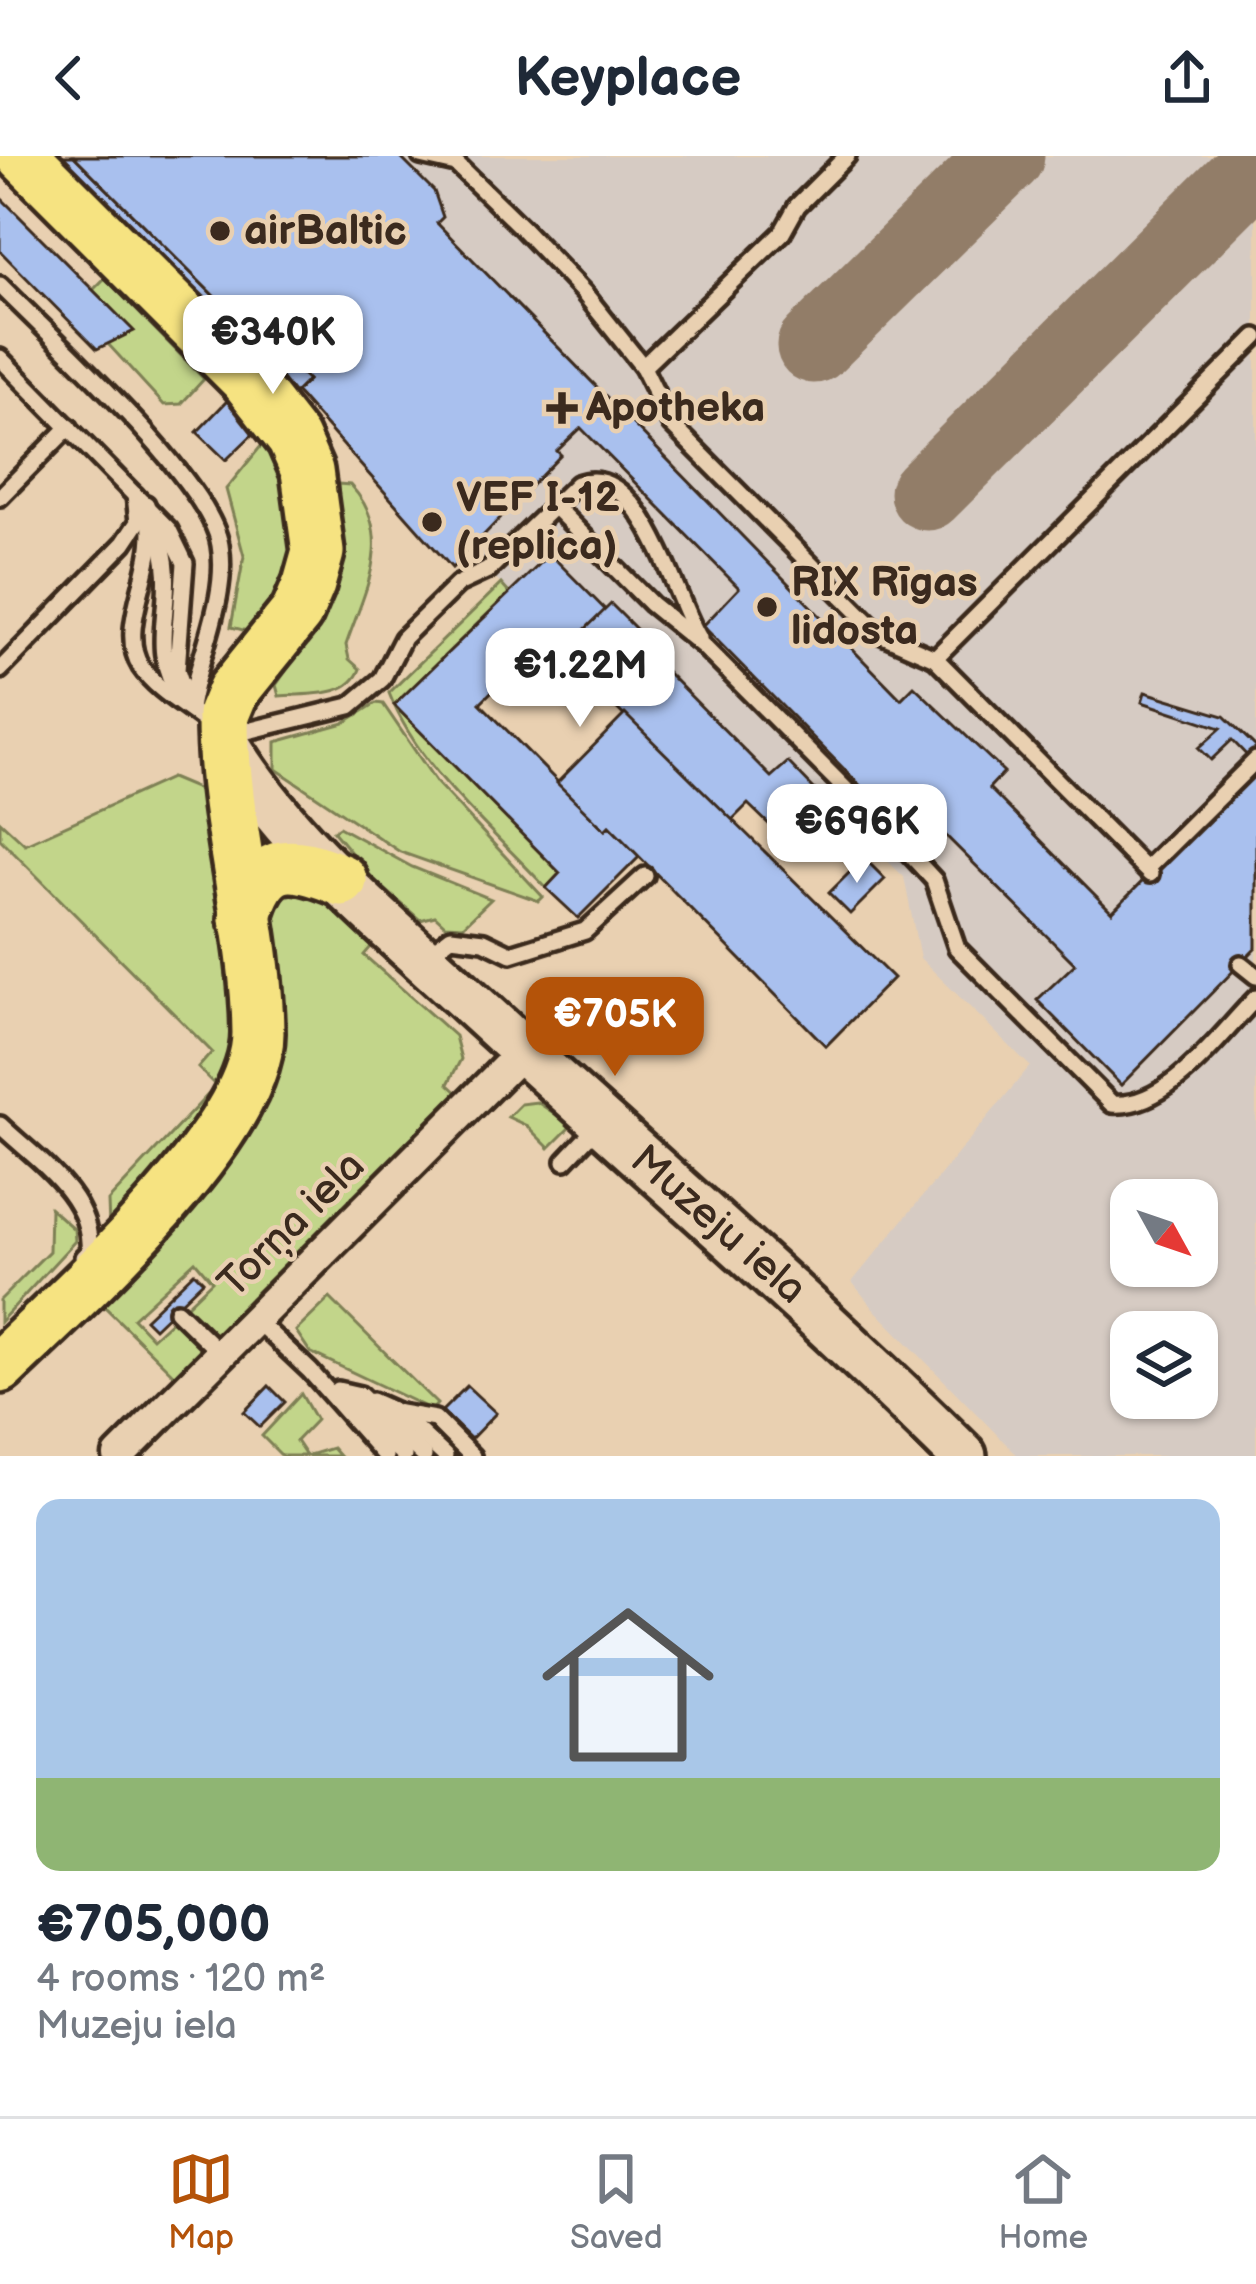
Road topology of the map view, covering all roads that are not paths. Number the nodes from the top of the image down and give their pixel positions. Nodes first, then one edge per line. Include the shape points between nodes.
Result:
1 (23, 156) edge
2 (422, 156) edge
3 (847, 156) edge
4 (0, 286) edge
5 (1256, 337) edge
6 (0, 358) edge
7 (644, 367) junction
8 (69, 427) junction
9 (0, 497) edge
10 (140, 498) junction
11 (555, 507) junction
12 (704, 646) junction
13 (935, 658) junction
14 (0, 670) edge
15 (206, 723) junction
16 (1256, 760) edge
17 (645, 876) dead end
18 (341, 880) junction
19 (245, 920) junction
20 (424, 958) junction
21 (1241, 964) dead end
22 (1256, 976) edge
23 (1256, 998) edge
24 (523, 1051) junction
25 (602, 1122) junction
26 (0, 1125) edge
27 (565, 1161) dead end
28 (74, 1265) dead end
29 (177, 1310) dead end
30 (257, 1321) junction
31 (222, 1355) junction
32 (0, 1367) edge
33 (310, 1371) junction
34 (336, 1389) junction
35 (360, 1395) junction
36 (347, 1413) junction
37 (399, 1413) junction
38 (119, 1456) edge
39 (366, 1456) edge
40 (385, 1456) edge
41 (404, 1456) edge
42 (424, 1456) edge
43 (446, 1456) edge
44 (472, 1456) edge
45 (963, 1456) edge

1 - 15 main road via 246,379 308,471 318,552 309,584 284,630
2 - 7 lane via 456,164 584,292
3 - 7 lane via 782,233
4 - 15 lane via 142,432 212,521 221,567
5 - 13 lane
6 - 8 lane
7 - 13 lane via 671,424 880,634
8 - 9 lane
8 - 10 lane
10 - 14 lane via 138,522 124,543
10 - 15 lane via 185,563 177,670
10 - 15 lane via 154,533 135,655
11 - 12 lane
11 - 12 lane via 577,484 610,484 649,523
11 - 15 lane via 488,570 458,584 403,638 382,679 350,706
12 - 23 lane via 922,866 957,948 1112,1104 1156,1095
13 - 16 lane via 1148,872
15 - 18 street, Muzeju iela
15 - 19 main road
17 - 20 lane via 585,931 511,954 451,937
18 - 19 main road via 286,864 255,885
18 - 20 street, Muzeju iela
19 - 32 main road via 258,1036 236,1109 131,1237
20 - 24 street, Muzeju iela
21 - 22 lane
24 - 25 street, Muzeju iela
24 - 30 street, Torņa iela
25 - 27 lane
25 - 45 street, Muzeju iela via 814,1309
26 - 28 lane via 71,1193 90,1223 89,1251
29 - 31 lane
30 - 31 street, Torņa iela
30 - 33 lane
31 - 38 street, Torņa iela
33 - 34 lane
33 - 36 lane
34 - 35 lane
34 - 41 lane
35 - 37 lane
35 - 42 lane
36 - 39 lane
36 - 40 lane
37 - 43 lane
37 - 44 lane via 435,1419

